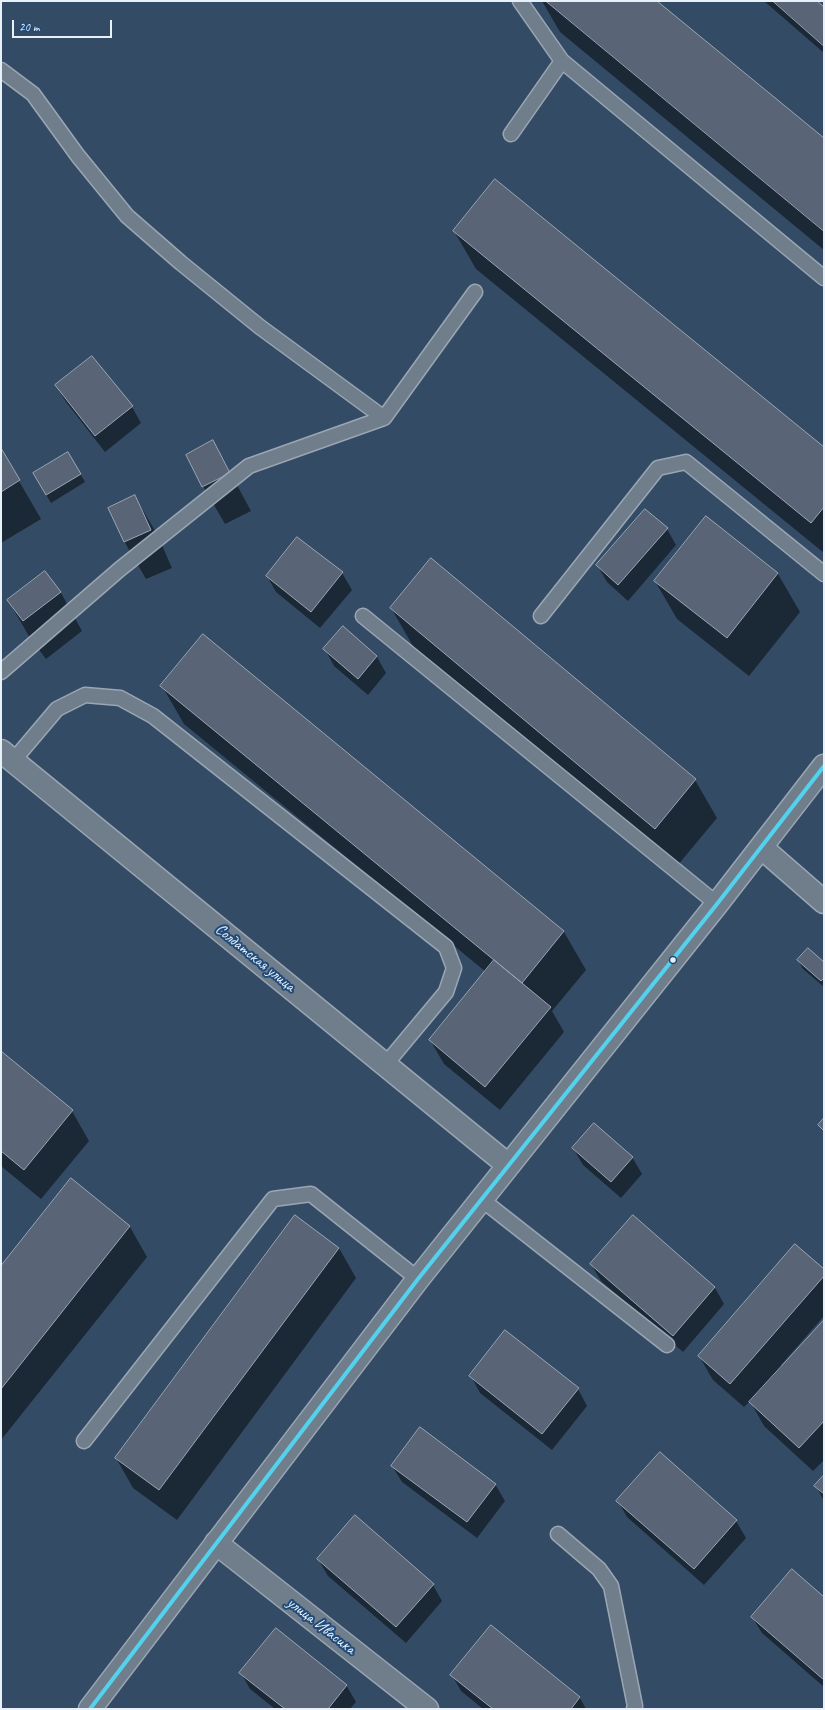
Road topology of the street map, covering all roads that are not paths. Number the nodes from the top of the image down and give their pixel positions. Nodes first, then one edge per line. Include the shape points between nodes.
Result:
1 (520, 1) edge
2 (562, 61) junction
3 (1, 70) edge
4 (511, 134) dead end
5 (824, 278) edge
6 (476, 292) dead end
7 (384, 418) junction
8 (824, 574) edge
9 (363, 616) dead end
10 (542, 616) dead end
11 (1, 672) edge
12 (7, 756) edge
13 (824, 766) edge
14 (762, 848) junction
15 (824, 902) edge
16 (717, 904) junction
17 (386, 1064) junction
18 (508, 1166) junction
19 (481, 1199) junction
20 (418, 1278) junction
21 (666, 1345) dead end
22 (84, 1441) dead end
23 (558, 1534) dead end
24 (216, 1543) junction
25 (90, 1709) edge
26 (427, 1709) edge
27 (634, 1709) edge

1 - 2 lane
2 - 4 lane
2 - 5 lane
3 - 7 lane via 33,94 78,156 127,216 260,327
6 - 7 lane
7 - 11 lane via 248,466 120,570
8 - 10 lane via 686,462 658,468
9 - 16 lane
12 - 17 main road, Солдатская улица
12 - 17 lane via 56,710 85,695 120,698 153,716 446,947 454,968 446,992
13 - 14 main road
14 - 15 main road
14 - 16 main road
16 - 18 main road
17 - 18 main road, Солдатская улица
18 - 19 main road
19 - 20 main road
19 - 21 lane
20 - 22 lane via 311,1194 273,1199
20 - 24 main road
23 - 27 lane via 599,1569 612,1586
24 - 25 main road
24 - 26 main road, улица Ивасика

